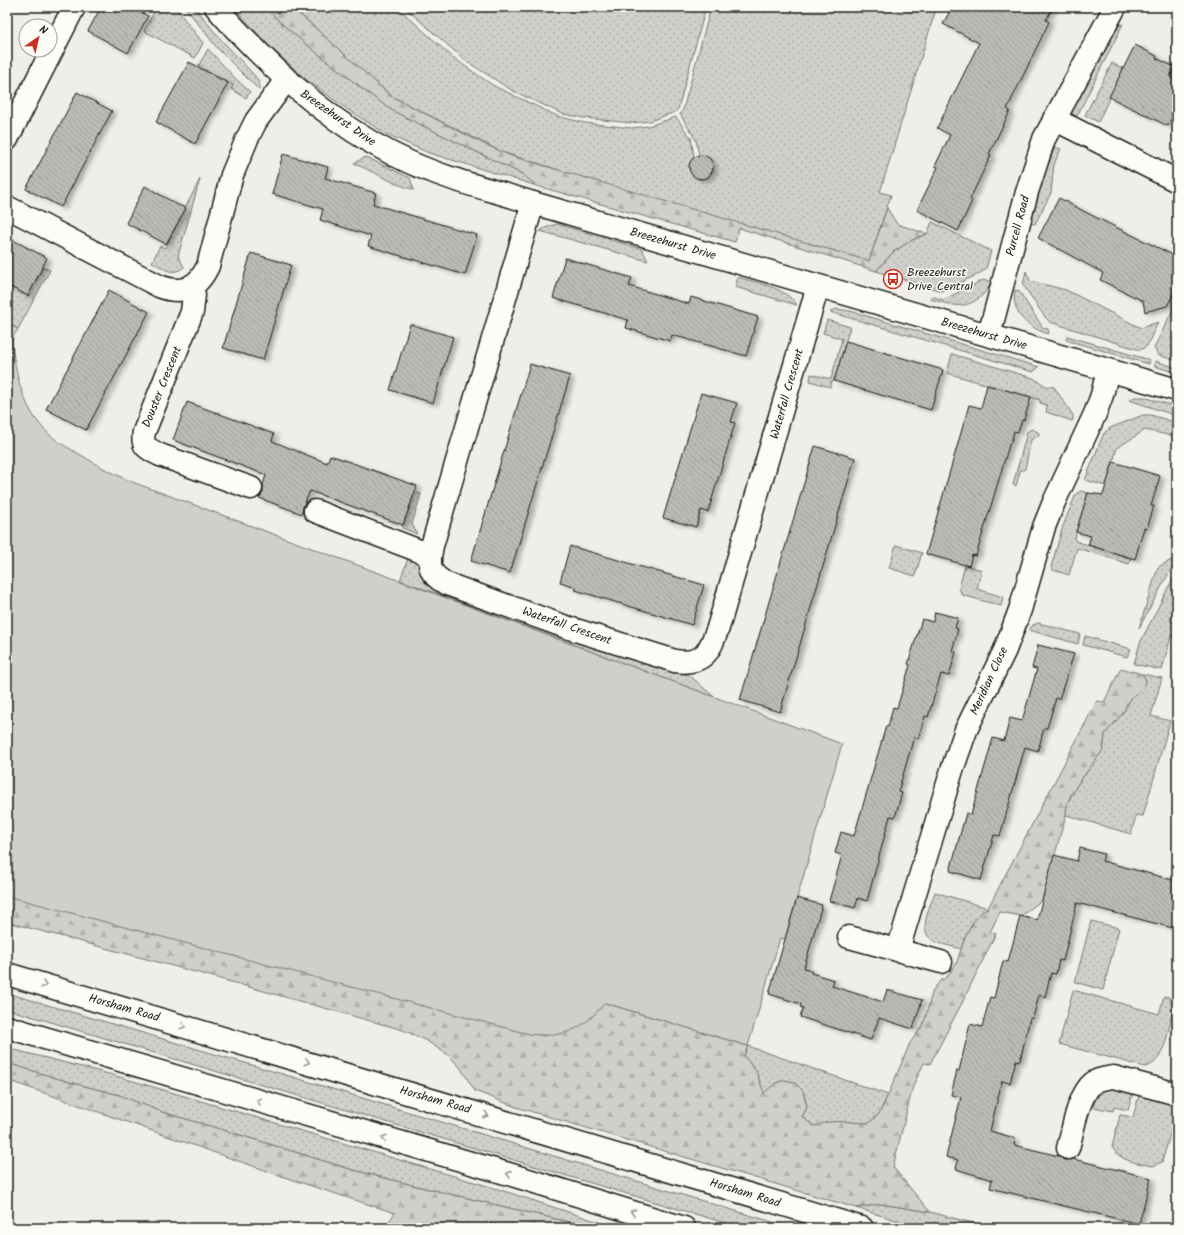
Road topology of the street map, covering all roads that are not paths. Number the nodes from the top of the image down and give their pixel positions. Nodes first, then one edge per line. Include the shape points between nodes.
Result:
1 (74, 7) edge
2 (216, 7) edge
3 (1115, 7) edge
4 (286, 80) junction
5 (1054, 119) junction
6 (7, 139) edge
7 (1177, 182) edge
8 (533, 203) junction
9 (7, 208) edge
10 (191, 286) junction
11 (818, 286) junction
12 (988, 335) junction
13 (1108, 370) junction
14 (1177, 390) edge
15 (251, 488) dead end
16 (315, 511) dead end
17 (430, 555) junction
18 (850, 937) dead end
19 (898, 950) junction
20 (941, 962) dead end
21 (7, 974) edge
22 (7, 1026) edge
23 (1176, 1088) edge
24 (1068, 1148) dead end
25 (684, 1228) edge
26 (862, 1228) edge

1 - 6 street
2 - 4 street, Breezehurst Drive
3 - 5 street, Purcell Road
4 - 8 street, Breezehurst Drive via 346,127 392,154 443,175
4 - 10 street via 246,139 232,175 208,266 201,278
5 - 7 street
5 - 12 street, Purcell Road via 1044,139 1029,185
8 - 11 street, Breezehurst Drive
8 - 17 street, Waterfall Crescent
9 - 10 street via 159,286 175,291
10 - 15 street, Douster Crescent via 194,295 192,312 144,432 143,444 147,449 160,455
11 - 12 street, Breezehurst Drive
11 - 17 street, Waterfall Crescent via 725,604 713,642 702,657 691,662 675,661 566,627 447,584 432,574 429,565
12 - 13 street, Breezehurst Drive
13 - 14 street, Breezehurst Drive
13 - 19 street, Meridian Close via 1095,414 1044,527 1020,610 1005,650 966,730
16 - 17 street
18 - 19 street
19 - 20 street
21 -> 26 street, Horsham Road
25 -> 22 street
23 - 24 street via 1114,1077 1103,1078 1093,1083 1081,1103

